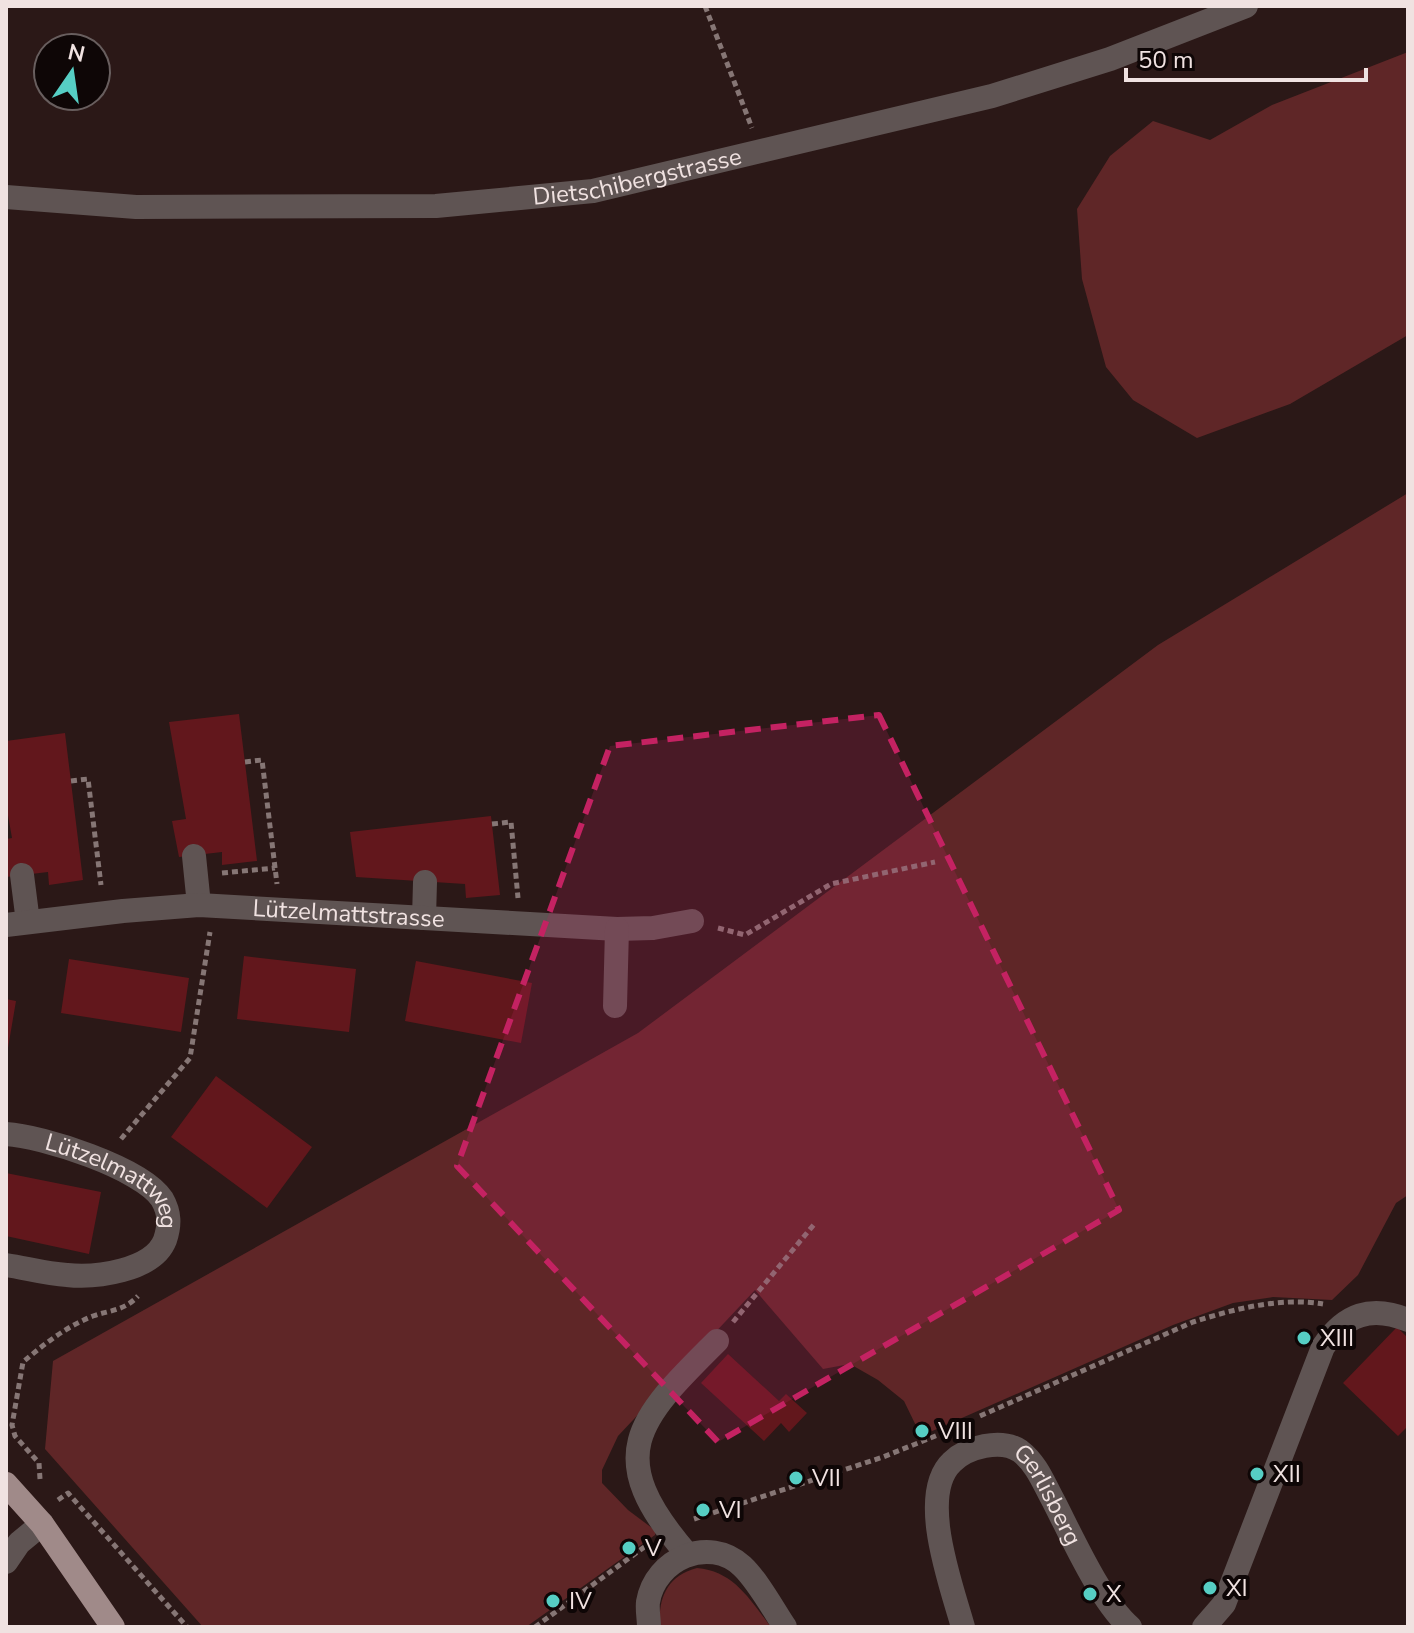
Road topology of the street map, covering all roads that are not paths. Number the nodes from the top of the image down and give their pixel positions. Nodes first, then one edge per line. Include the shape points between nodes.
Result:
1 (1246, 6) edge
2 (6, 197) edge
3 (194, 856) dead end
4 (22, 875) dead end
5 (425, 882) dead end
6 (206, 914) junction
7 (424, 918) junction
8 (692, 921) road end
9 (17, 924) edge
10 (617, 929) junction
11 (615, 1006) dead end
12 (6, 1134) edge
13 (6, 1265) edge
14 (1408, 1320) edge
15 (717, 1341) road end
16 (6, 1484) edge
17 (42, 1524) junction
18 (687, 1554) junction
19 (6, 1562) edge
20 (113, 1627) edge
21 (649, 1627) edge
22 (785, 1627) edge
23 (963, 1627) edge
24 (1130, 1627) edge
25 (1204, 1627) edge

1 - 2 street, Dietschibergstrasse via 1110,59 992,96 593,191 436,206 136,207
3 - 6 street
4 - 9 street
5 - 7 street
6 - 7 street, Lützelmattstrasse via 280,908
6 - 9 street, Lützelmattstrasse via 123,911
7 - 10 street, Lützelmattstrasse
8 - 10 street, Lützelmattstrasse
10 - 11 street
12 - 13 street, Lützelmattweg via 53,1141 135,1177 161,1197 169,1216 162,1248 120,1271 68,1276
14 - 25 street via 1386,1311 1353,1317 1323,1347 1224,1604
15 - 18 street via 666,1391 639,1439 638,1475 645,1496
16 - 17 main road
17 - 19 street
17 - 20 main road
18 - 21 street via 659,1576 648,1601
18 - 22 street via 724,1555 742,1566
23 - 24 street, Gerlisberg via 936,1506 948,1465 964,1451 994,1445 1017,1449 1035,1466 1093,1577

